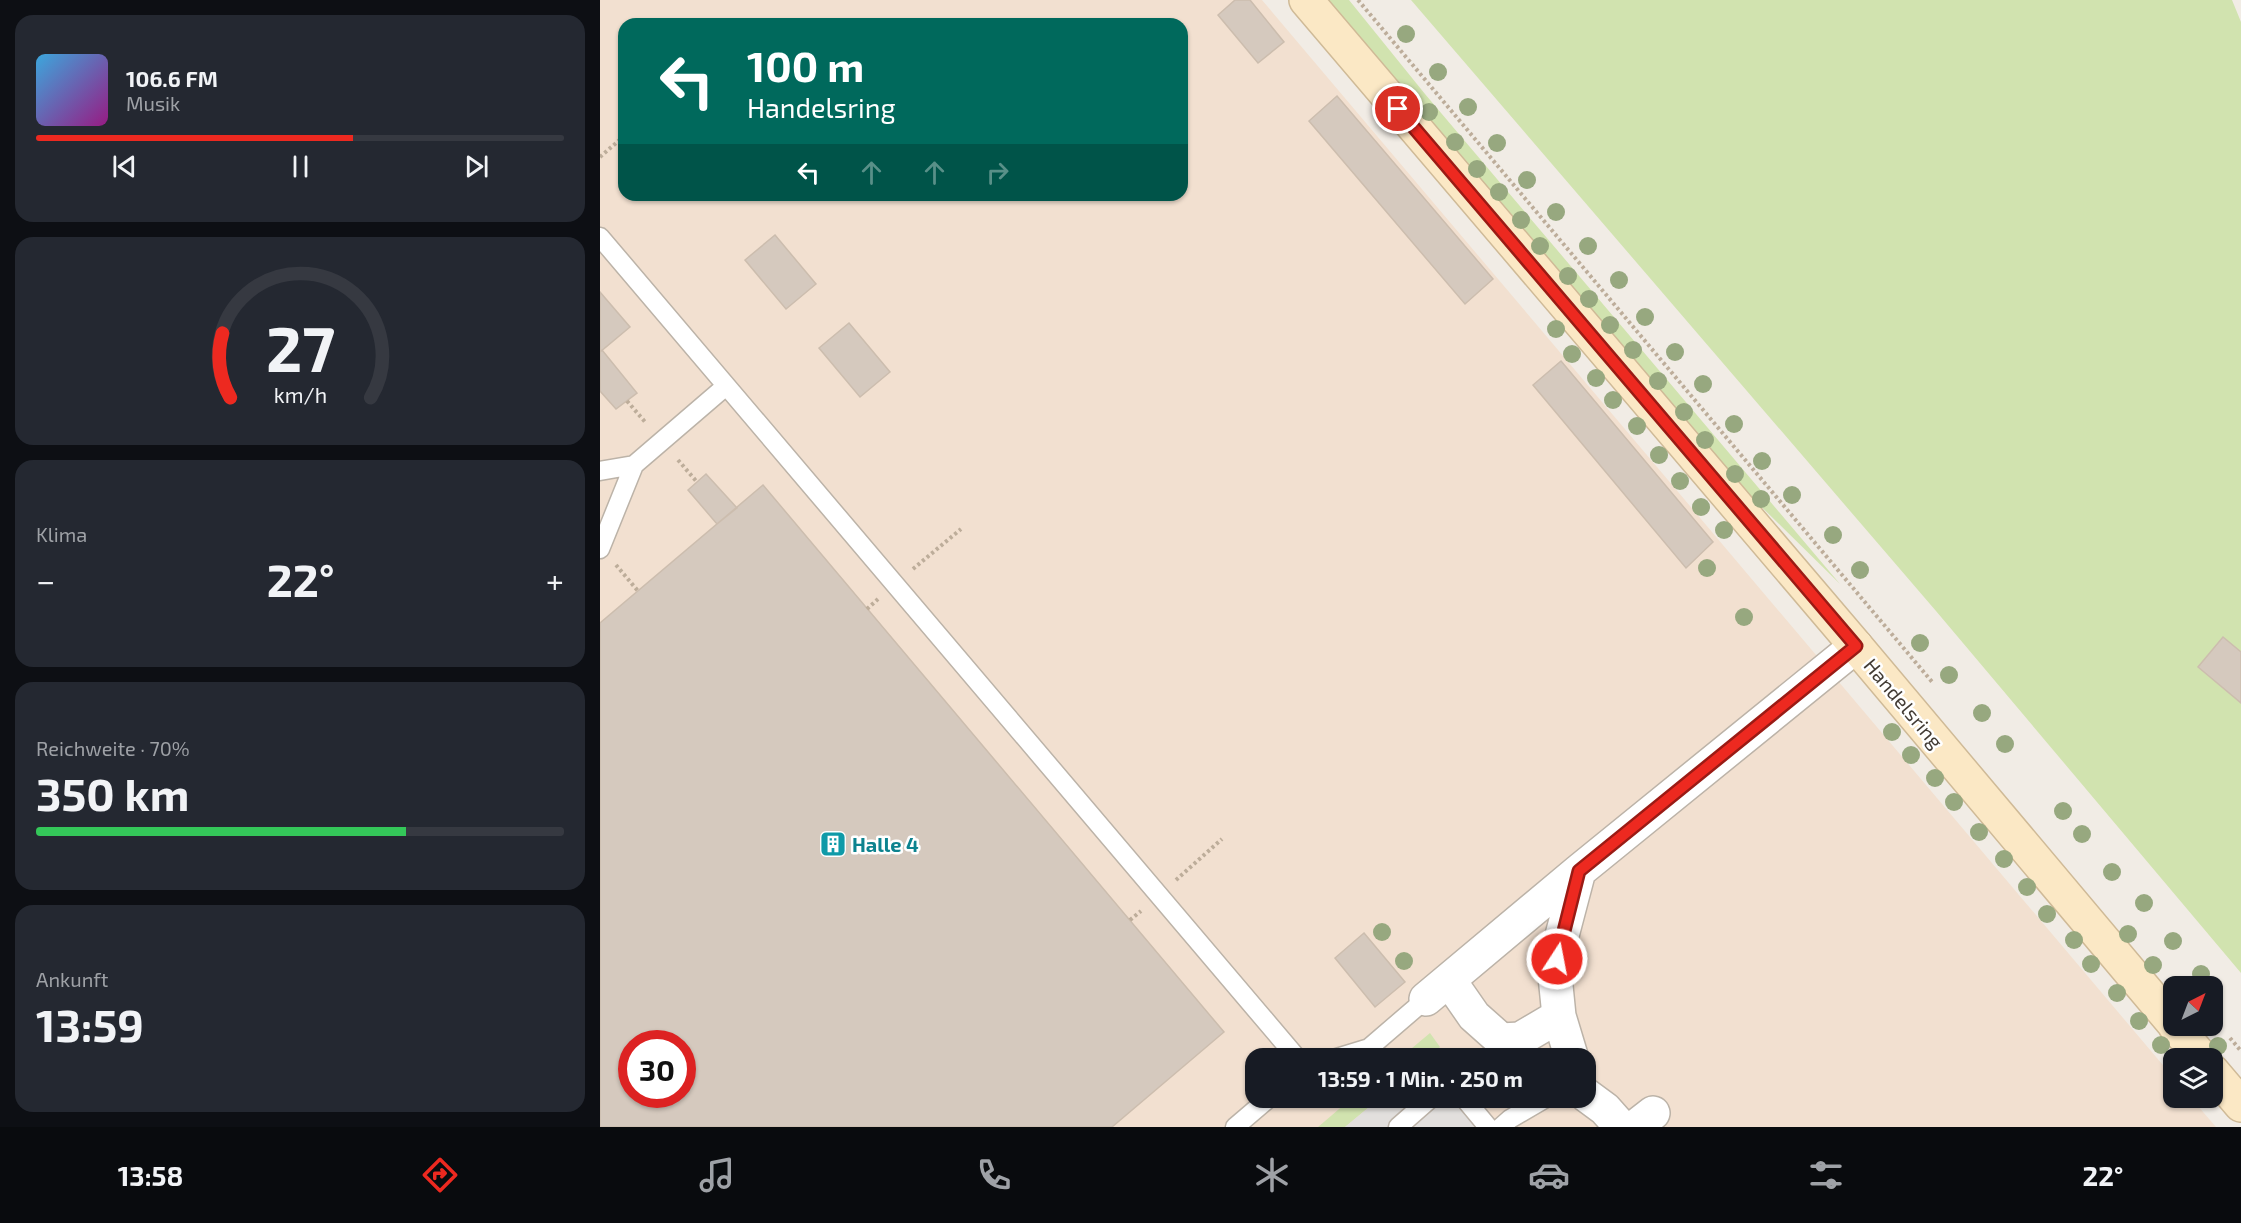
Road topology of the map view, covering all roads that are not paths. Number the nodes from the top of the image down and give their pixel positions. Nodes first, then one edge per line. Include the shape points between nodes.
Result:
1 (1306, 0) edge
2 (600, 237) edge
3 (726, 386) junction
4 (634, 465) junction
5 (600, 471) edge
6 (601, 549) edge
7 (1856, 646) junction
8 (1579, 871) junction
9 (1438, 990) junction
10 (2163, 1012) edge
11 (1559, 1016) junction
12 (2183, 1036) edge
13 (1289, 1048) edge
14 (1369, 1048) edge
15 (1569, 1048) edge
16 (2194, 1048) edge
17 (2223, 1084) edge
18 (1596, 1103) edge
19 (2241, 1104) edge
20 (1257, 1108) edge
21 (1420, 1108) edge
22 (1472, 1108) edge
23 (1529, 1108) edge
24 (1235, 1127) edge
25 (1398, 1127) edge
26 (1488, 1127) edge
27 (1501, 1127) edge
28 (1621, 1127) edge

1 - 7 main road, Handelsring
2 - 3 lane
3 - 4 lane
3 - 13 lane
4 - 5 lane
4 - 6 lane
7 - 8 street
7 - 10 main road, Handelsring
8 - 9 street
8 - 11 street via 1555,976
9 - 11 street via 1501,1040 1520,1039
9 - 14 lane
11 - 15 street
12 - 16 main road, Handelsring
17 - 19 main road
18 - 28 street
20 - 24 lane
21 - 25 lane
22 - 26 lane
23 - 27 lane

